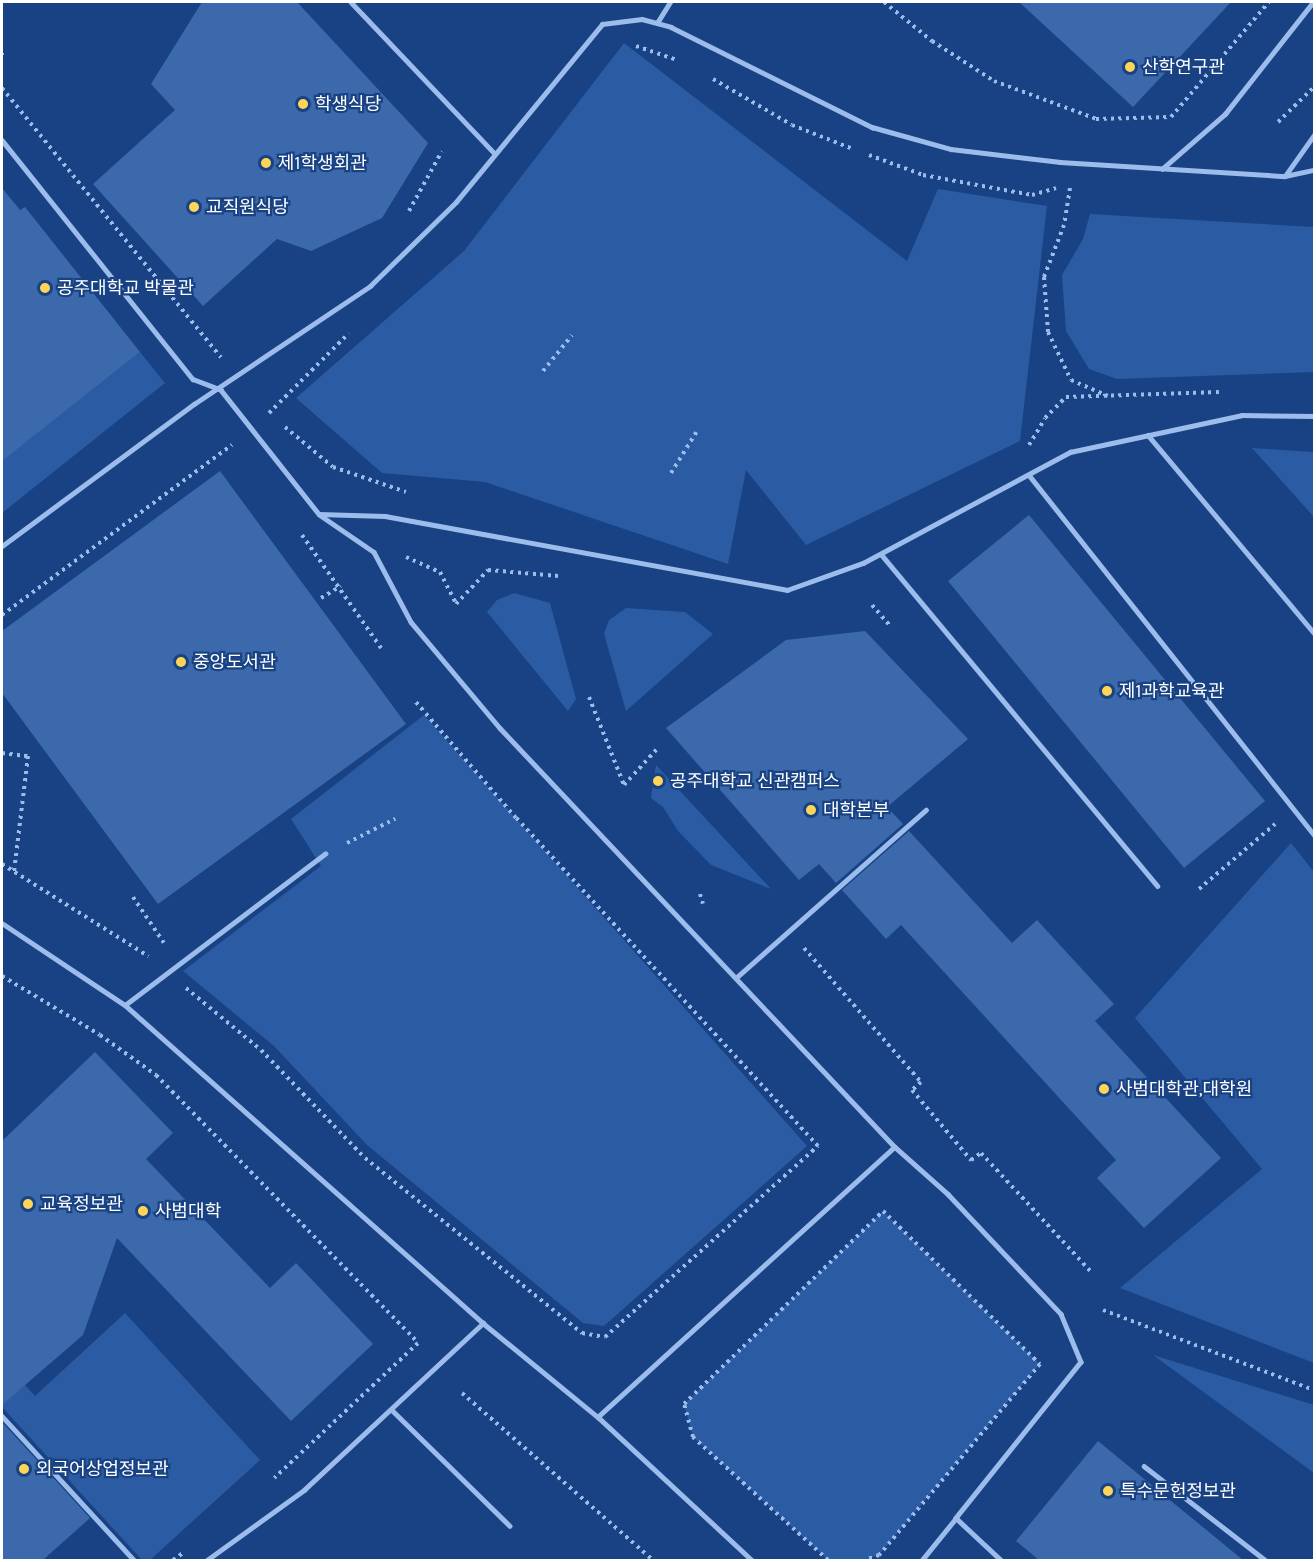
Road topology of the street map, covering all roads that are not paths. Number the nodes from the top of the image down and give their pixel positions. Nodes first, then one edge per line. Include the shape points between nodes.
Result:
1 (351, 2) edge
2 (670, 2) edge
3 (1313, 2) edge
4 (657, 23) junction
5 (1314, 135) edge
6 (2, 140) edge
7 (495, 154) junction
8 (1162, 169) junction
9 (1314, 170) edge
10 (1285, 176) junction
11 (221, 390) junction
12 (1314, 416) edge
13 (1148, 435) junction
14 (1029, 475) junction
15 (319, 514) junction
16 (2, 546) edge
17 (881, 554) junction
18 (1314, 633) edge
19 (926, 810) dead end
20 (1314, 835) edge
21 (325, 854) road end
22 (1158, 886) dead end
23 (2, 923) edge
24 (737, 977) junction
25 (125, 1005) junction
26 (895, 1147) junction
27 (483, 1323) junction
28 (392, 1410) junction
29 (2, 1416) edge
30 (598, 1417) junction
31 (1144, 1466) dead end
32 (956, 1518) junction
33 (510, 1526) dead end
34 (134, 1560) edge
35 (207, 1560) edge
36 (752, 1560) edge
37 (922, 1560) edge
38 (1001, 1560) edge
39 (1265, 1560) edge

1 - 7 lane
2 - 4 lane
3 - 8 lane via 1225,114
4 - 7 lane via 642,19 602,24
4 - 8 lane via 707,43 872,127 951,149
5 - 10 lane
6 - 11 lane via 193,379
7 - 11 lane via 456,202 370,285
8 - 10 lane
9 - 10 lane
11 - 15 lane
11 - 16 lane via 194,405
12 - 13 lane via 1242,415
13 - 14 lane via 1070,452
13 - 18 lane
14 - 17 lane
14 - 20 lane
15 - 17 lane via 385,516 787,590
15 - 24 lane via 374,552 411,622 500,728
17 - 22 lane
19 - 24 lane
21 - 25 lane
23 - 25 lane
24 - 26 lane
25 - 27 lane
26 - 30 lane
26 - 32 lane via 948,1194 1061,1314 1081,1362
27 - 28 lane
27 - 30 lane
28 - 33 lane
28 - 35 lane via 304,1490
29 - 34 lane
30 - 36 lane
31 - 39 lane
32 - 37 lane
32 - 38 lane

